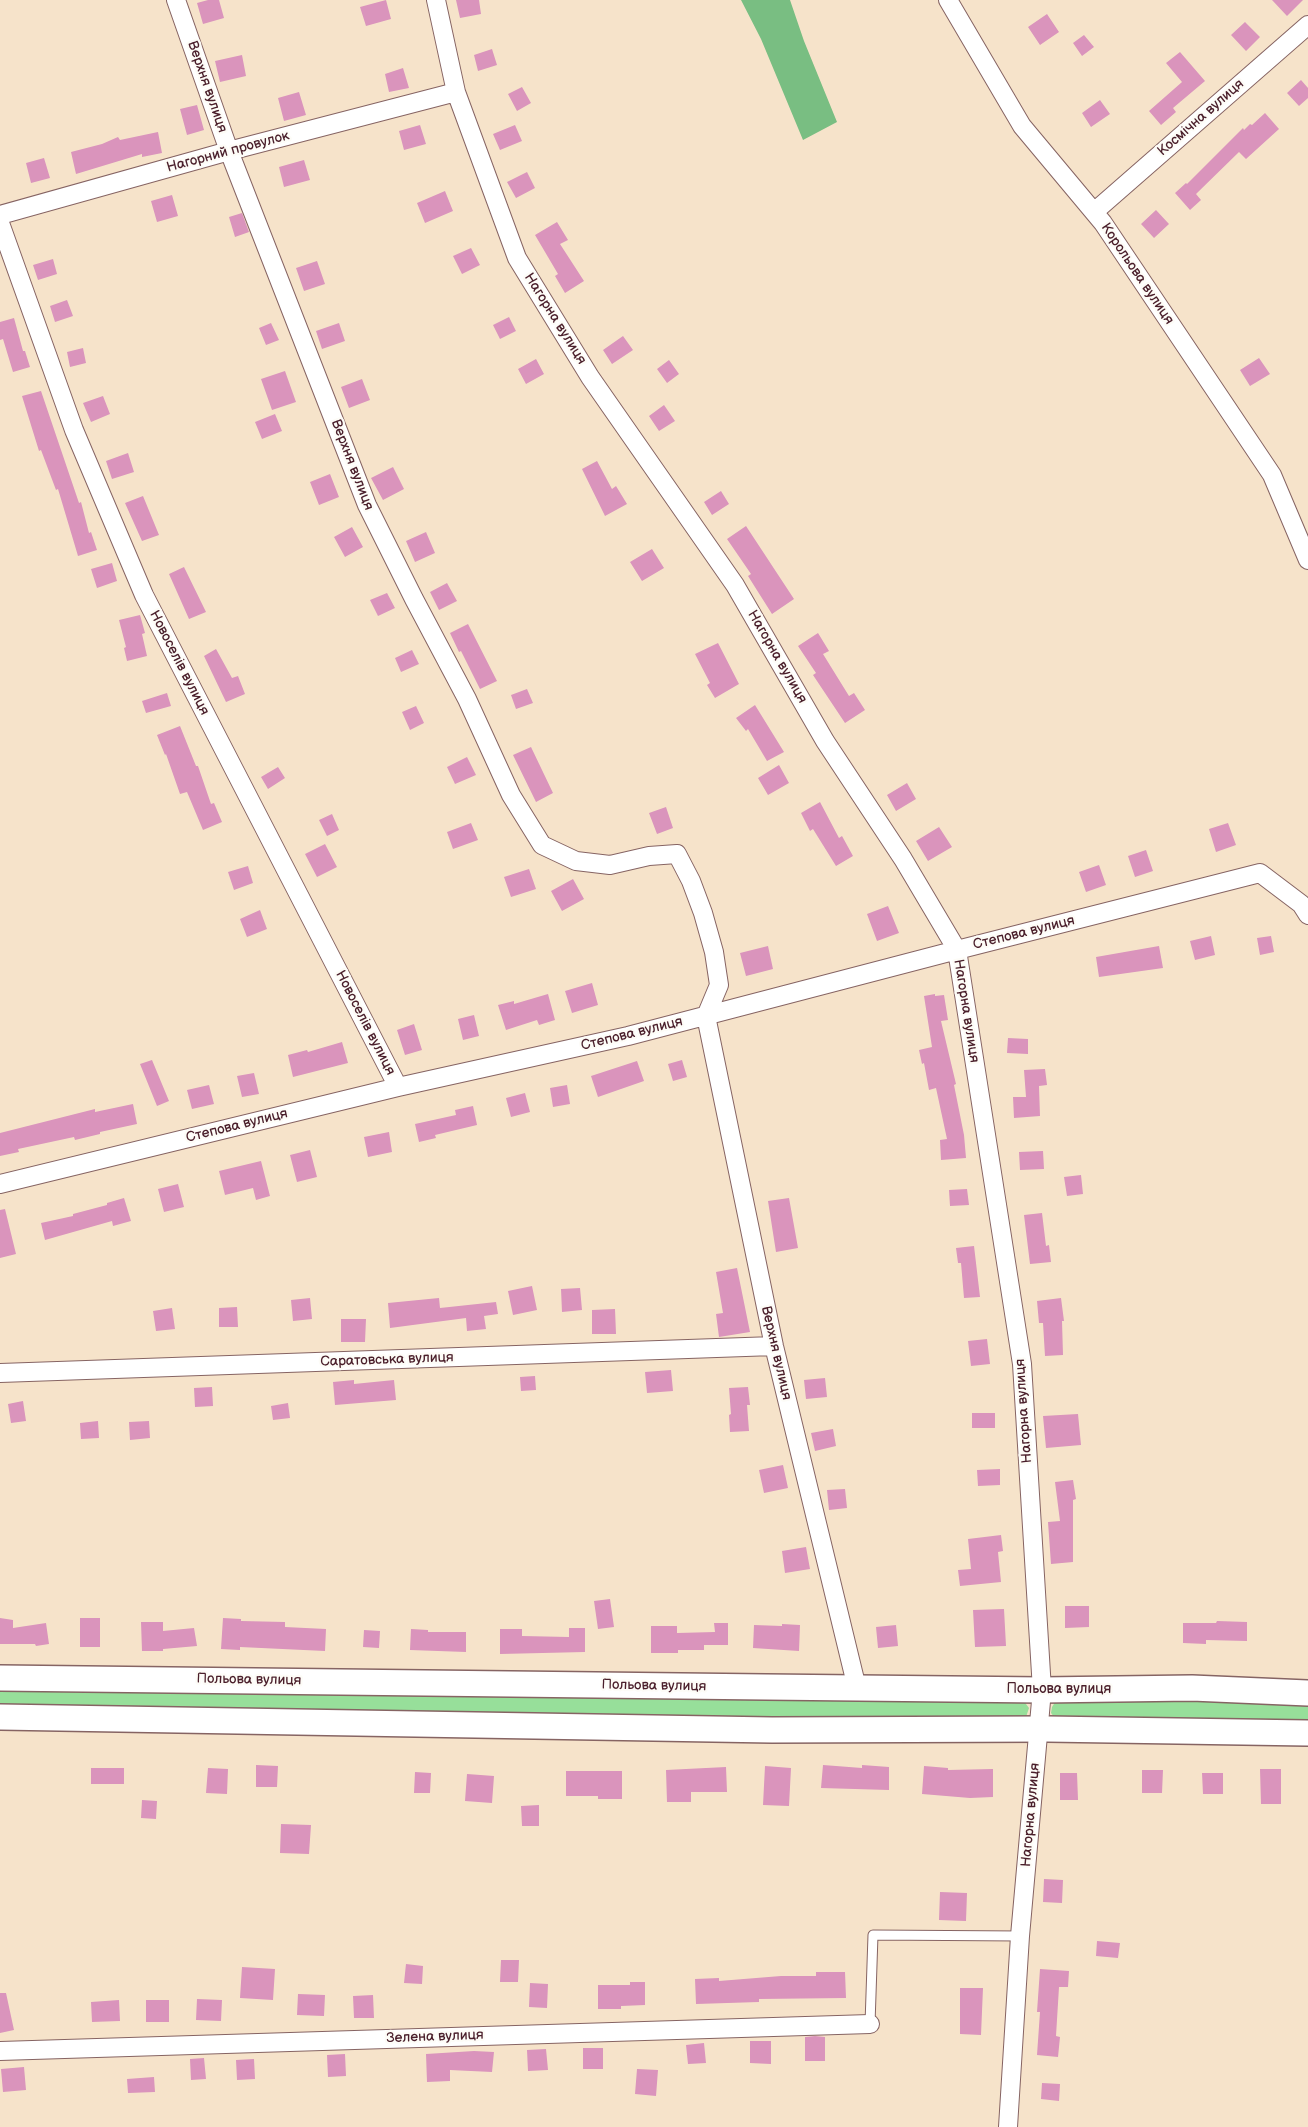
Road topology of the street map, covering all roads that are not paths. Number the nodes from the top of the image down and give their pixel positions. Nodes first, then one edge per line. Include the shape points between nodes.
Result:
1 (176, 0) edge
2 (436, 0) edge
3 (948, 0) edge
4 (1308, 25) edge
5 (456, 92) junction
6 (229, 151) junction
7 (1094, 212) junction
8 (0, 215) edge
9 (0, 223) edge
10 (1302, 529) edge
11 (1308, 560) edge
12 (1308, 915) edge
13 (957, 950) junction
14 (706, 1016) junction
15 (398, 1087) junction
16 (0, 1184) edge
17 (774, 1346) junction
18 (0, 1373) edge
19 (0, 1678) edge
20 (857, 1688) junction
21 (1042, 1690) junction
22 (1308, 1693) edge
23 (0, 1718) edge
24 (1039, 1730) junction
25 (1308, 1733) edge
26 (1020, 1936) junction
27 (870, 2024) joint
28 (0, 2050) edge
29 (1008, 2127) edge

1 - 6 street, Верхня вулиця
2 - 5 street, Нагорна вулиця
3 - 7 street, Корольова вулиця via 1022,126
4 - 7 street, Космічна вулиця
5 - 6 street, Нагорний провулок
5 - 13 street, Нагорна вулиця via 517,258 590,377 735,585 825,741 903,859
6 - 8 street, Нагорний провулок
6 - 14 street, Верхня вулиця via 367,505 467,700 511,795 542,845 576,861 610,865 649,856 677,854 703,913 714,952 719,985
7 - 10 street, Корольова вулиця via 1272,476
9 - 15 street, Новоселів вулиця via 74,430 144,595
10 - 11 street, Корольова вулиця
12 - 13 street, Степова вулиця via 1302,904 1260,873
13 - 14 street, Степова вулиця
13 - 21 street, Нагорна вулиця via 1022,1364
14 - 15 street, Степова вулиця
14 - 17 street, Верхня вулиця
15 - 16 street, Степова вулиця
17 - 18 street, Саратовська вулиця
17 - 20 street, Верхня вулиця
19 - 20 main road, Польова вулиця
20 - 21 main road, Польова вулиця
21 - 22 main road, Польова вулиця via 1192,1688
21 - 24 street, Нагорна вулиця
23 - 24 main road via 772,1730
24 - 25 main road
24 - 26 street, Нагорна вулиця
26 - 27 lane via 872,1935
26 - 29 street, Нагорна вулиця
27 - 28 street, Зелена вулиця

